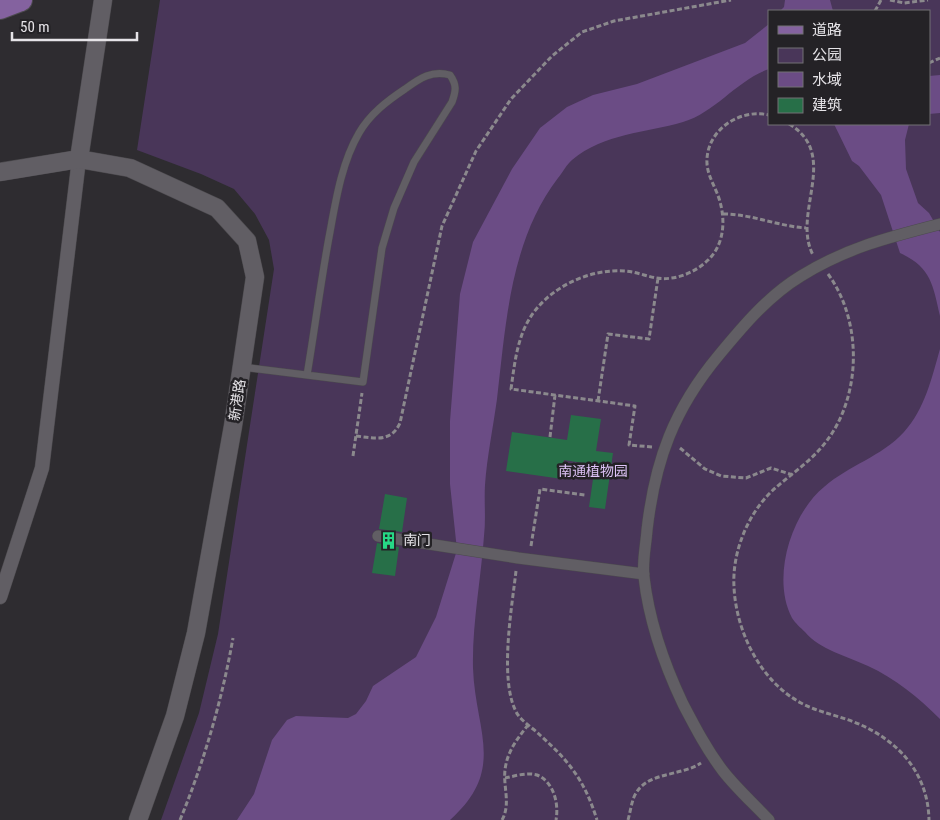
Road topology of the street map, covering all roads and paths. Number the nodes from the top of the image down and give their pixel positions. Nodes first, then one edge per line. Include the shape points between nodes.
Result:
1 (21, 0) edge
2 (103, 0) edge
3 (731, 0) edge
4 (890, 0) edge
5 (928, 0) edge
6 (0, 8) edge
7 (768, 115) edge
8 (790, 125) edge
9 (79, 159) junction
10 (0, 172) edge
11 (723, 214) junction
12 (940, 224) edge
13 (806, 228) junction
14 (822, 265) junction
15 (658, 278) junction
16 (242, 367) junction
17 (307, 375) dead end
18 (363, 382) junction
19 (555, 396) junction
20 (598, 401) junction
21 (356, 436) junction
22 (550, 437) dead end
23 (664, 445) junction
24 (353, 456) dead end
25 (792, 475) junction
26 (585, 495) dead end
27 (378, 536) dead end
28 (523, 559) junction
29 (644, 574) junction
30 (0, 597) edge
31 (233, 638) dead end
32 (528, 726) junction
33 (711, 755) junction
34 (505, 778) junction
35 (138, 820) edge
36 (180, 820) edge
37 (502, 820) edge
38 (556, 820) edge
39 (597, 820) edge
40 (628, 820) edge
41 (769, 820) edge
42 (929, 820) edge

1 - 6 main road
2 - 9 street
3 - 21 path via 614,21 582,32 552,56 511,99 476,151 442,226 396,432 389,437 375,439
4 - 5 path via 904,3
7 - 11 path via 746,114 732,120 723,126 710,145 707,165
8 - 13 path via 802,134 814,163 815,179
9 - 10 street, 新港路
9 - 16 street, 新港路 via 130,168 217,208 247,241 255,277
9 - 30 street via 42,468
11 - 13 path via 750,216 779,226
11 - 15 path via 720,243 707,261 682,276
12 - 14 street via 880,239
13 - 14 path via 809,248
14 - 23 street via 800,276 761,306 707,369 684,402
14 - 25 path via 834,281 845,306 854,350 853,369 848,398 836,426 821,448
15 - 19 path via 629,271 600,272 572,281 547,298 526,326 516,353 510,389
15 - 20 path via 648,339 608,334
16 - 18 lane
16 - 35 street, 新港路 via 196,633 176,716
17 - 18 lane via 335,203 358,134 372,114 430,73 450,75 456,90 452,102 411,168 382,248
18 - 21 path
19 - 20 path
19 - 22 path
20 - 23 path via 635,406 629,445
21 - 24 path
23 - 25 path via 681,448 705,469 721,476 746,478 771,468
23 - 29 street via 650,501
25 - 42 path via 761,504 748,522 739,546 734,565 734,586 743,631 752,653 780,688 821,712 865,726 898,748 922,782
26 - 28 path via 540,489
27 - 28 street
28 - 29 street
28 - 32 path via 509,621 509,673 518,715
29 - 33 street via 649,610 667,670
31 - 36 path via 218,708
32 - 34 path via 514,742 507,758
32 - 39 path via 582,780
33 - 40 path via 691,769 649,781 634,796
33 - 41 street
34 - 37 path via 507,812
34 - 38 path via 529,774 542,779 555,795

